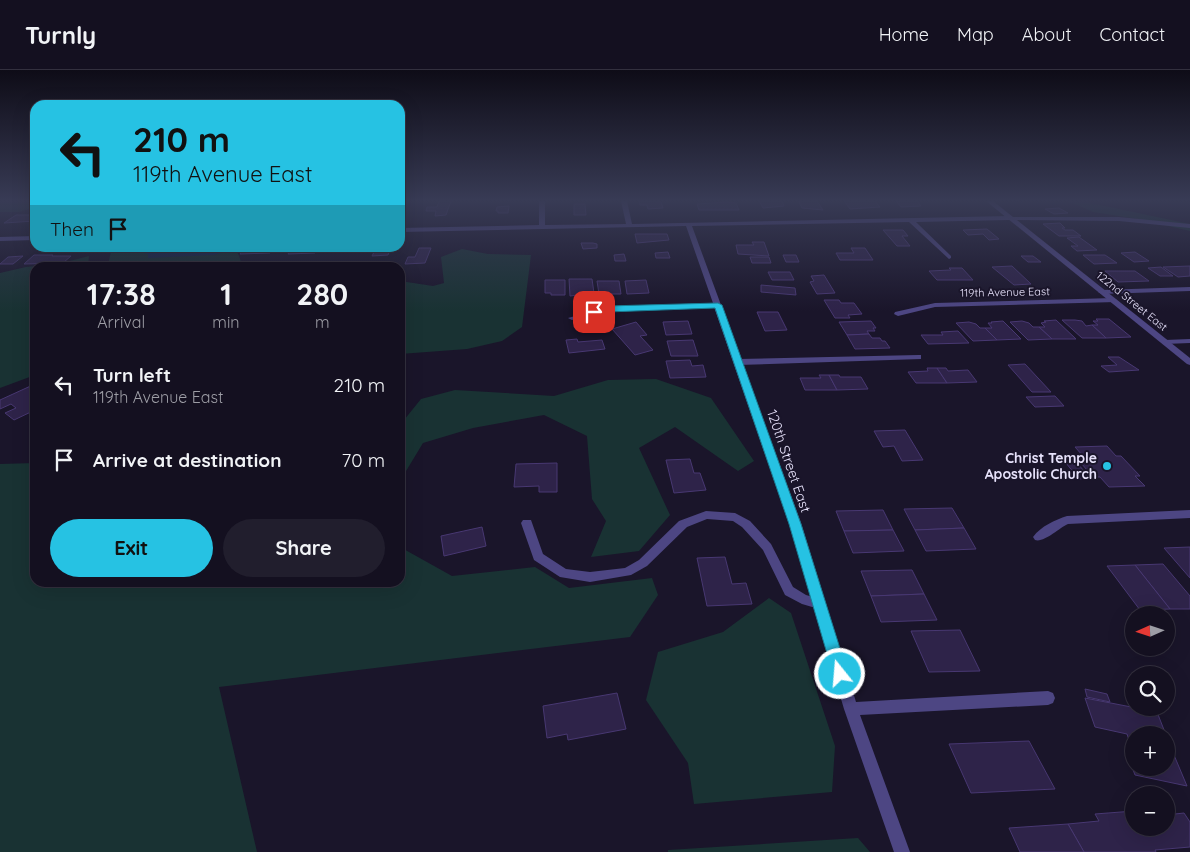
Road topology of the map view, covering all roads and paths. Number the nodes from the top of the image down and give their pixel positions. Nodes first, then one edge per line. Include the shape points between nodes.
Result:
1 (693, 237) edge
2 (929, 237) edge
3 (1033, 237) edge
4 (30, 238) edge
5 (0, 239) edge
6 (949, 256) dead end
7 (1190, 289) edge
8 (1102, 292) junction
9 (1113, 300) junction
10 (718, 305) junction
11 (898, 314) dead end
12 (572, 318) dead end
13 (1190, 341) edge
14 (1165, 342) junction
15 (918, 357) dead end
16 (738, 362) junction
17 (1190, 362) edge
18 (1190, 514) edge
19 (527, 523) dead end
20 (1039, 537) dead end
21 (819, 604) junction
22 (1048, 698) dead end
23 (851, 709) junction
24 (902, 852) edge

1 - 10 street, 120th Street East
2 - 6 street
3 - 8 street, 122nd Street East
4 - 5 street
7 - 8 street
8 - 9 street, 122nd Street East
9 - 11 street, 119th Avenue East via 935,305
9 - 14 street, 122nd Street East
10 - 12 street via 607,309
10 - 16 street, 120th Street East
13 - 14 street
14 - 17 street, 122nd Street East
15 - 16 street
16 - 21 street, 120th Street East via 795,524
18 - 20 street via 1067,520
19 - 21 street via 538,558 564,574 590,577 627,572 643,563 683,524 706,515 735,517 767,547 789,591
21 - 23 street, 120th Street East
22 - 23 street
23 - 24 street, 120th Street East

